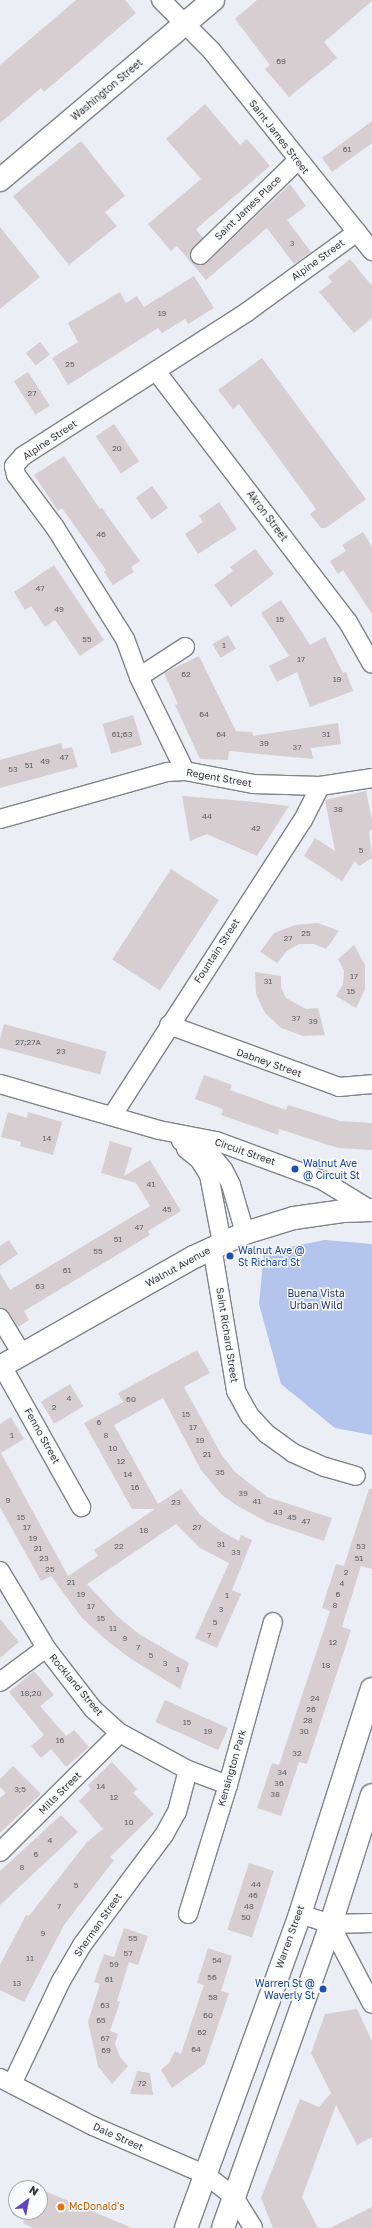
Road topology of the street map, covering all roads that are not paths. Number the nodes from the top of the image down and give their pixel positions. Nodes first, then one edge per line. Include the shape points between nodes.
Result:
1 (161, 0) edge
2 (213, 0) edge
3 (185, 23) junction
4 (297, 160) junction
5 (0, 180) edge
6 (357, 232) junction
7 (372, 251) edge
8 (200, 255) dead end
9 (156, 371) junction
10 (185, 647) dead end
11 (372, 664) edge
12 (139, 677) junction
13 (185, 771) junction
14 (372, 778) edge
15 (320, 786) junction
16 (0, 818) edge
17 (169, 1025) junction
18 (0, 1084) edge
19 (372, 1084) edge
20 (112, 1116) junction
21 (159, 1130) junction
22 (371, 1210) edge
23 (245, 1233) junction
24 (217, 1245) junction
25 (0, 1318) edge
26 (22, 1354) junction
27 (1, 1367) edge
28 (356, 1476) dead end
29 (81, 1507) dead end
30 (0, 1571) edge
31 (273, 1622) dead end
32 (46, 1648) junction
33 (0, 1682) edge
34 (372, 1689) edge
35 (120, 1733) junction
36 (188, 1770) junction
37 (228, 1785) junction
38 (372, 1795) edge
39 (0, 1852) edge
40 (188, 1914) dead end
41 (300, 1914) junction
42 (372, 1923) edge
43 (330, 1924) junction
44 (372, 2004) edge
45 (6, 2081) edge
46 (206, 2175) junction
47 (234, 2198) junction
48 (186, 2228) edge
49 (223, 2228) edge
50 (253, 2228) edge

1 - 3 street, Saint James Street
2 - 3 main road, Washington Street
3 - 4 street, Saint James Street via 211,50
3 - 5 main road, Washington Street
4 - 6 street, Saint James Street
4 - 8 street, Saint James Place
6 - 7 street, Saint James Street
6 - 9 street, Alpine Street via 247,312
9 - 11 street, Akron Street via 348,622
9 - 12 street, Alpine Street via 23,456 14,466 16,475 54,526 126,639
10 - 12 street
12 - 13 street, Alpine Street
13 - 15 street, Regent Street via 253,784
13 - 16 street, Regent Street via 167,772
14 - 15 street, Regent Street
15 - 17 street, Fountain Street via 303,820
17 - 19 street, Dabney Street via 339,1087
17 - 20 street, Fountain Street
18 - 20 street, Circuit Street
20 - 21 street, Circuit Street
21 - 22 street, Circuit Street via 216,1141 322,1180
21 - 23 street, Circuit Street via 212,1156 223,1169 231,1185
21 - 24 street, Circuit Street via 199,1159 209,1175
22 - 23 main road, Walnut Avenue via 294,1218
23 - 24 main road, Walnut Avenue
24 - 26 main road, Walnut Avenue
24 - 28 street, Saint Richard Street via 236,1391 250,1416 267,1434 292,1453 325,1467
25 - 26 street
26 - 27 main road, Walnut Avenue
27 - 29 street, Fenno Street
30 - 32 street, Rockland Street
31 - 37 street, Kensington Park
32 - 33 street
32 - 35 street, Rockland Street via 93,1709
34 - 41 main road, Warren Street
35 - 36 street, Rockland Street
35 - 39 street, Mills Street
36 - 37 street, Rockland Street
36 - 45 street, Sherman Street via 178,1812 164,1835 82,1944
37 - 40 street, Kensington Park
38 - 43 main road
41 - 43 street
41 - 46 main road, Warren Street
42 - 43 street
43 - 44 street
43 - 47 main road
45 - 46 street, Dale Street via 94,2126
46 - 47 street, Dale Street
46 - 48 main road, Warren Street
47 - 49 main road
47 - 50 street, Dale Street

